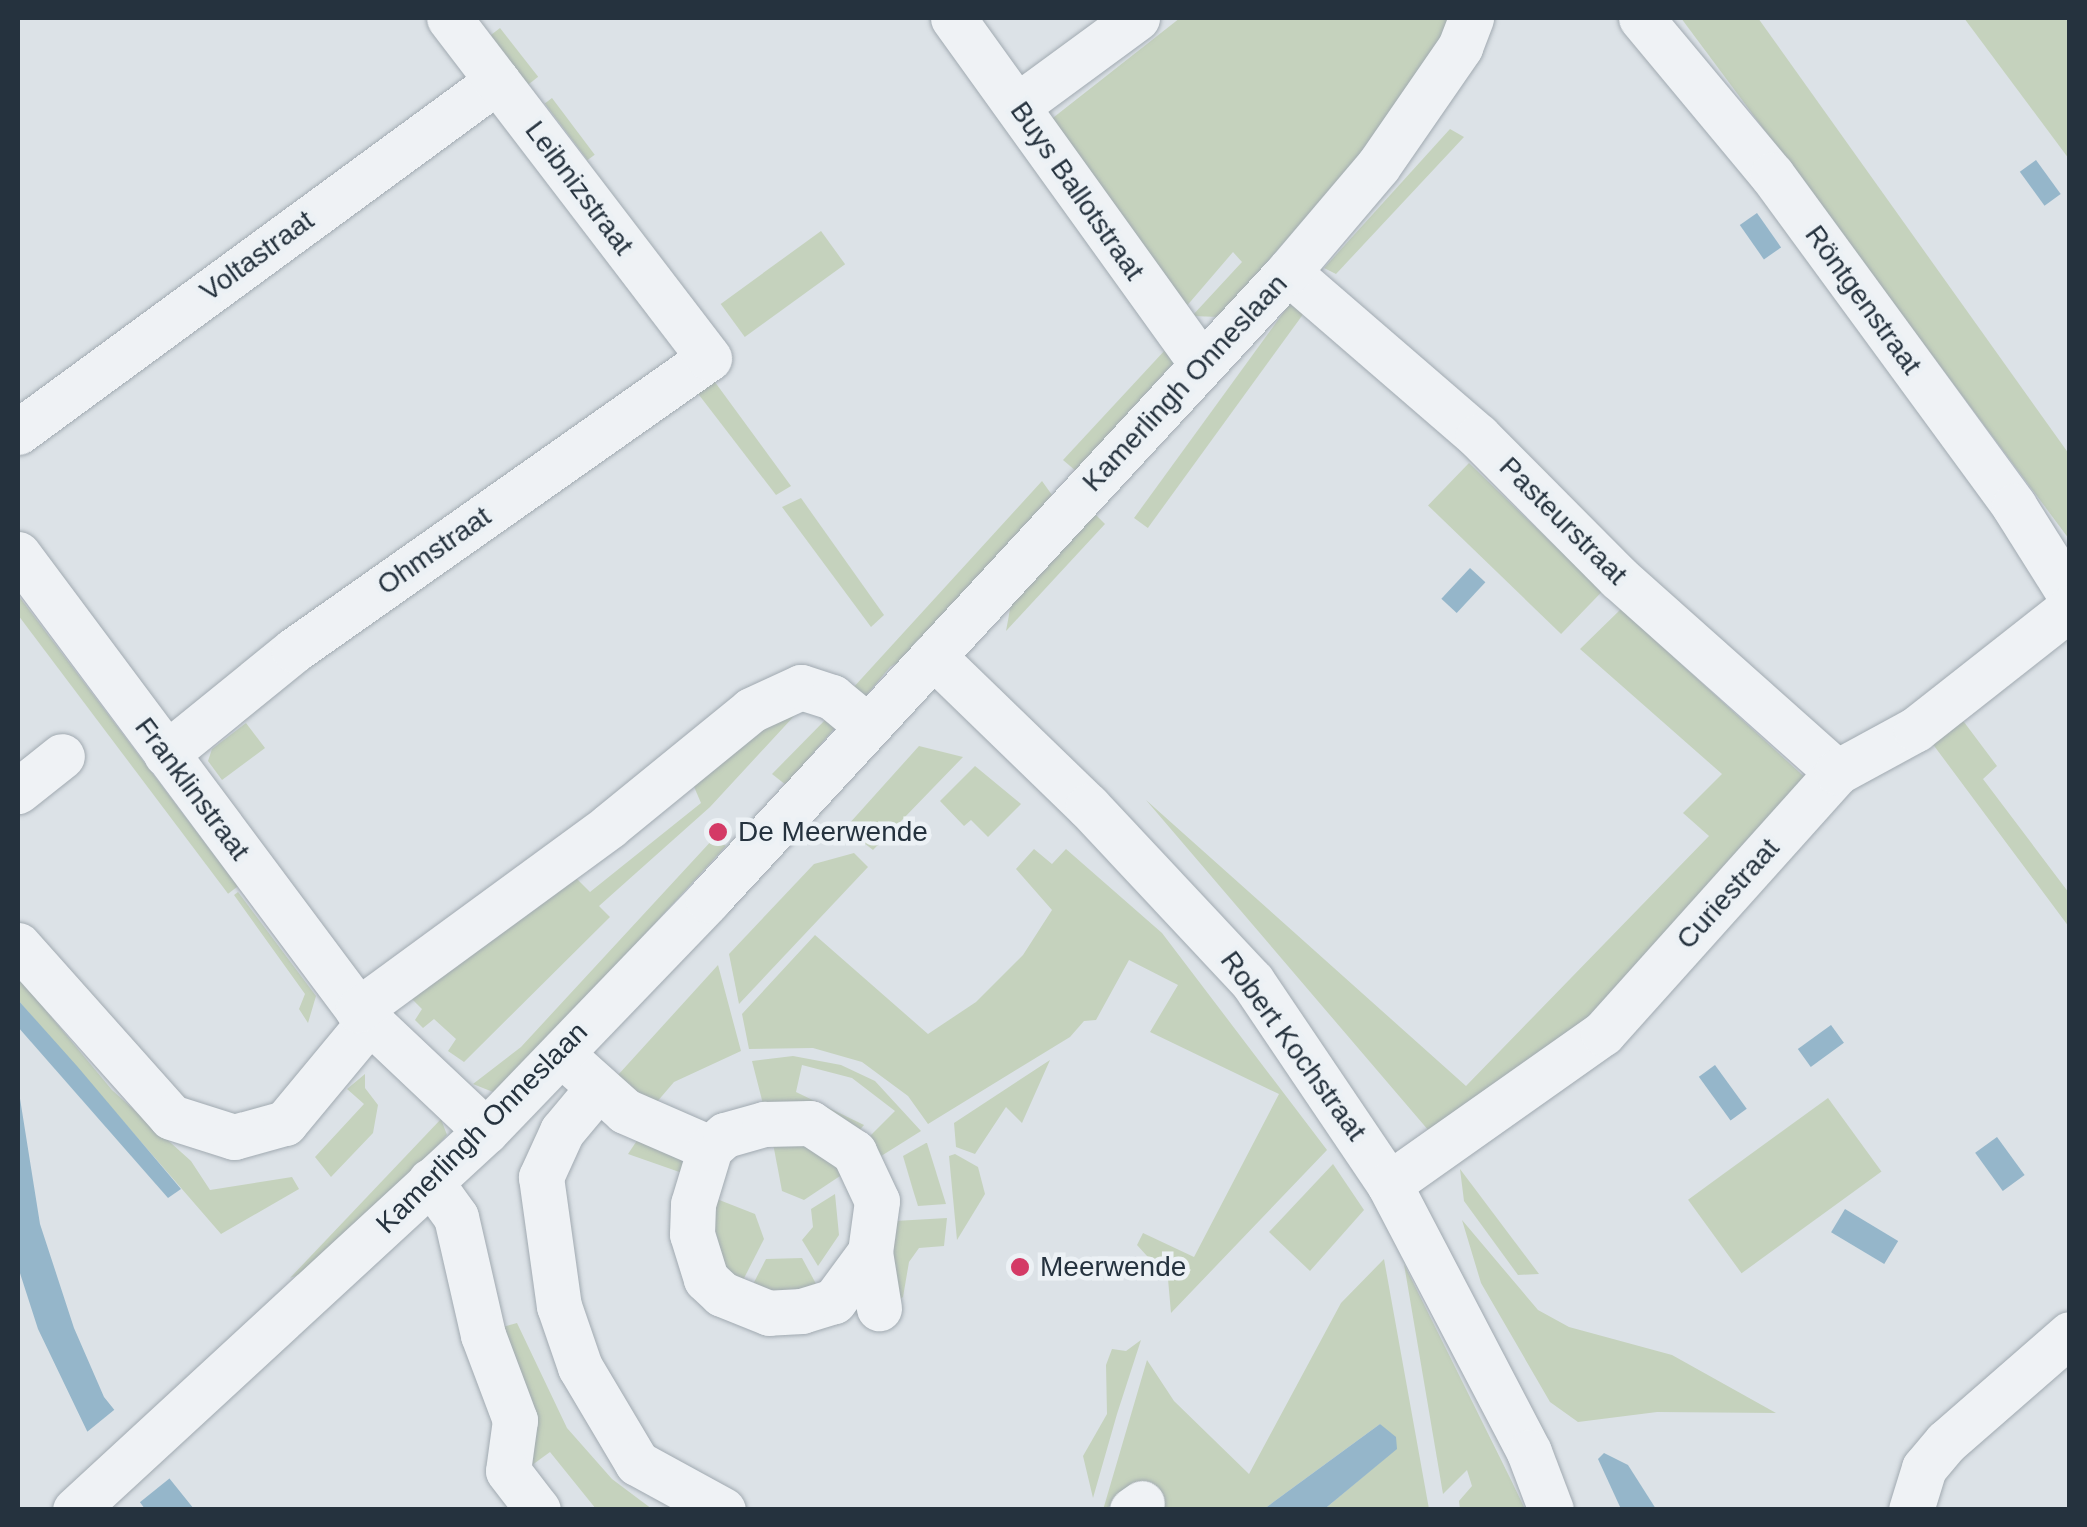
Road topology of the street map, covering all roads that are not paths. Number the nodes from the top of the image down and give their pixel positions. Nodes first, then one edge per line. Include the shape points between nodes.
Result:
1 (449, 18) edge
2 (953, 18) edge
3 (1137, 18) edge
4 (1471, 18) edge
5 (1641, 18) edge
6 (496, 80) junction
7 (1016, 106) junction
8 (1288, 272) junction
9 (709, 358) joint
10 (1202, 364) junction
11 (18, 432) edge
12 (18, 554) edge
13 (2070, 594) edge
14 (2070, 608) edge
15 (933, 656) junction
16 (868, 726) junction
17 (166, 754) junction
18 (62, 756) dead end
19 (1837, 772) junction
20 (18, 792) edge
21 (18, 946) edge
22 (363, 1016) junction
23 (560, 1053) junction
24 (598, 1088) junction
25 (486, 1130) junction
26 (710, 1148) junction
27 (430, 1181) junction
28 (1389, 1184) junction
29 (870, 1252) junction
30 (879, 1308) dead end
31 (2070, 1334) edge
32 (84, 1502) edge
33 (1911, 1503) edge
34 (538, 1510) edge
35 (722, 1510) edge
36 (1551, 1510) edge

1 - 6 street, Leibnizstraat
2 - 7 street, Buys Ballotstraat
3 - 7 street
4 - 8 street, Kamerlingh Onneslaan via 1460,47 1378,166
5 - 13 street, Röntgenstraat via 1784,191 2014,506
6 - 9 street, Leibnizstraat
6 - 11 street, Voltastraat
7 - 10 street, Buys Ballotstraat
8 - 10 street, Kamerlingh Onneslaan
8 - 19 street, Pasteurstraat via 1478,436 1619,578
9 - 17 street, Ohmstraat via 294,650
10 - 15 street, Kamerlingh Onneslaan
12 - 17 street, Franklinstraat
14 - 19 street, Curiestraat via 1916,728
15 - 16 street, Kamerlingh Onneslaan
15 - 28 street, Robert Kochstraat via 1088,806 1252,980
16 - 22 street via 832,697 801,687 751,710
16 - 23 street, Kamerlingh Onneslaan
17 - 22 street, Franklinstraat
18 - 20 street
19 - 28 street, Curiestraat via 1603,1033
21 - 22 street via 172,1116 234,1137 285,1123
22 - 25 street, Franklinstraat
23 - 24 street
23 - 25 street, Kamerlingh Onneslaan
24 - 26 street via 625,1111
24 - 35 street via 562,1131 541,1177 559,1306 580,1367 638,1463
25 - 27 street, Kamerlingh Onneslaan
26 - 29 street via 725,1135 764,1124 810,1123 827,1130 867,1170 877,1201
26 - 29 street via 693,1204 692,1234 706,1280 722,1294 752,1309 802,1311 834,1300
27 - 32 street, Kamerlingh Onneslaan
27 - 34 street via 456,1217 483,1335 515,1420 508,1471
28 - 36 street, Robert Kochstraat via 1529,1452
29 - 30 street
31 - 33 street via 1946,1442

